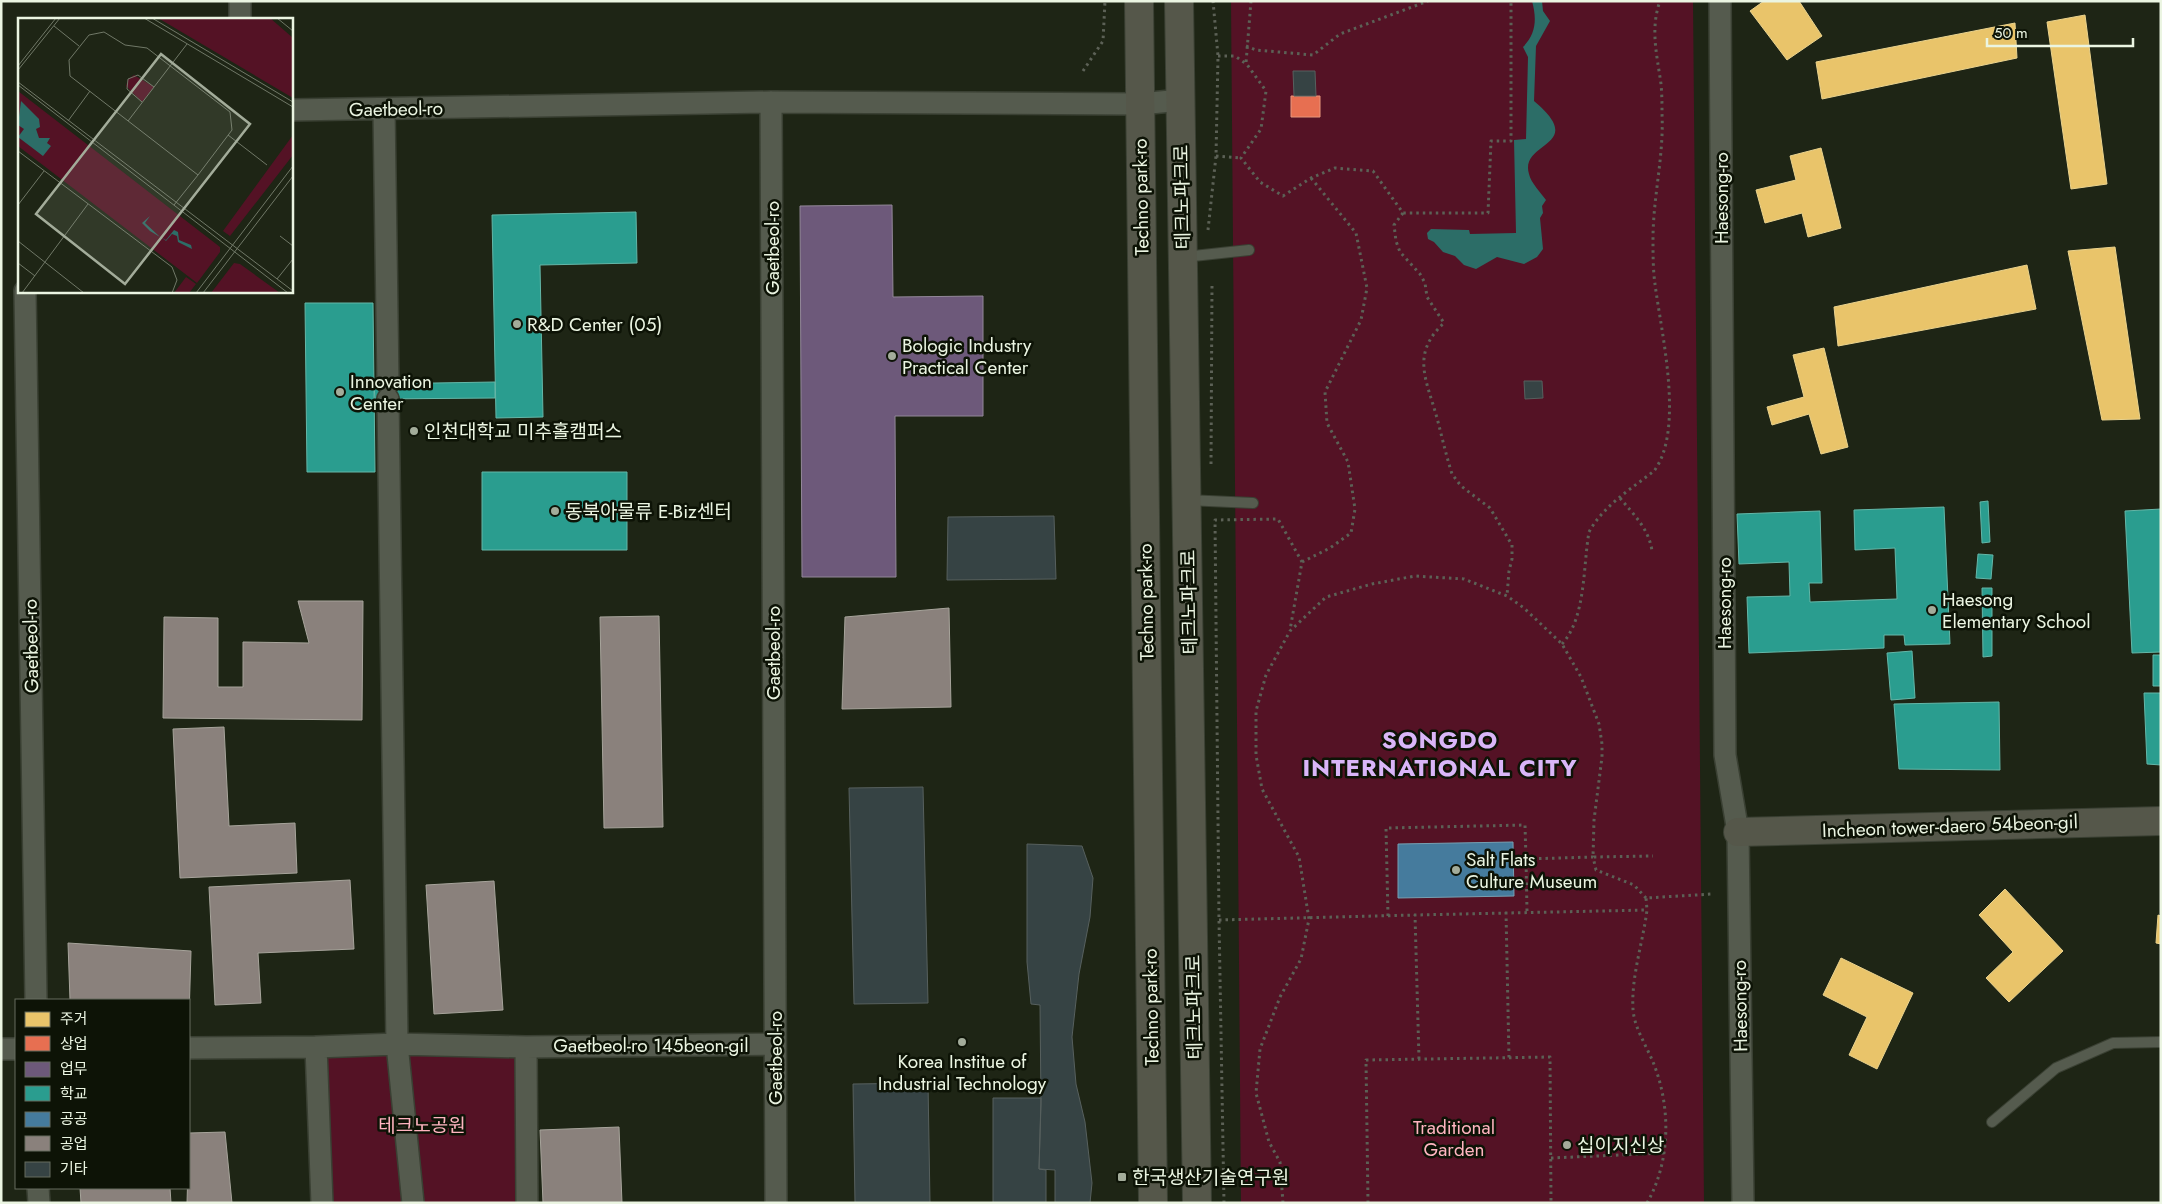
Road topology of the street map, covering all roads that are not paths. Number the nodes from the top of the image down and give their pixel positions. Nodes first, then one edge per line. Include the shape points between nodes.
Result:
1 (240, 1) edge
2 (1139, 1) edge
3 (1179, 1) edge
4 (1720, 1) edge
5 (240, 18) edge
6 (1181, 100) junction
7 (771, 102) junction
8 (1140, 104) junction
9 (384, 109) junction
10 (292, 110) edge
11 (1250, 250) dead end
12 (1184, 257) junction
13 (25, 292) edge
14 (1187, 500) junction
15 (1253, 503) dead end
16 (2161, 821) edge
17 (1738, 832) junction
18 (36, 999) edge
19 (2161, 1042) edge
20 (397, 1044) junction
21 (775, 1044) junction
22 (526, 1046) junction
23 (316, 1047) junction
24 (15, 1048) edge
25 (190, 1048) edge
26 (1, 1049) edge
27 (1992, 1122) dead end
28 (38, 1189) edge
29 (39, 1203) edge
30 (322, 1203) edge
31 (413, 1203) edge
32 (527, 1203) edge
33 (776, 1203) edge
34 (1153, 1203) edge
35 (1197, 1203) edge
36 (1743, 1203) edge

1 - 5 street
2 - 8 street, Techno park-ro
3 - 6 street, 테크노파크로
4 - 17 street, Haesong-ro via 1725,755
6 - 8 street, Gaetbeol-ro
6 - 12 street, 테크노파크로
7 - 8 street, Gaetbeol-ro
7 - 9 street, Gaetbeol-ro
7 - 21 street, Gaetbeol-ro
8 - 34 street, Techno park-ro
9 - 10 street, Gaetbeol-ro
9 - 20 street
11 - 12 lane
12 - 14 street, 테크노파크로
13 - 18 street, Gaetbeol-ro
14 - 15 lane
14 - 35 street, 테크노파크로
16 - 17 street, Incheon tower-daero 54beon-gil
17 - 36 street, Haesong-ro
19 - 27 lane via 2113,1043 2056,1068
20 - 22 street, Gaetbeol-ro 145beon-gil
20 - 23 street, Gaetbeol-ro 145beon-gil
20 - 31 street
21 - 22 street, Gaetbeol-ro 145beon-gil
21 - 33 street, Gaetbeol-ro
22 - 32 street, Gaetbeol-ro 145beon-gil
23 - 25 street, Gaetbeol-ro 145beon-gil
23 - 30 street
24 - 26 street
28 - 29 street

